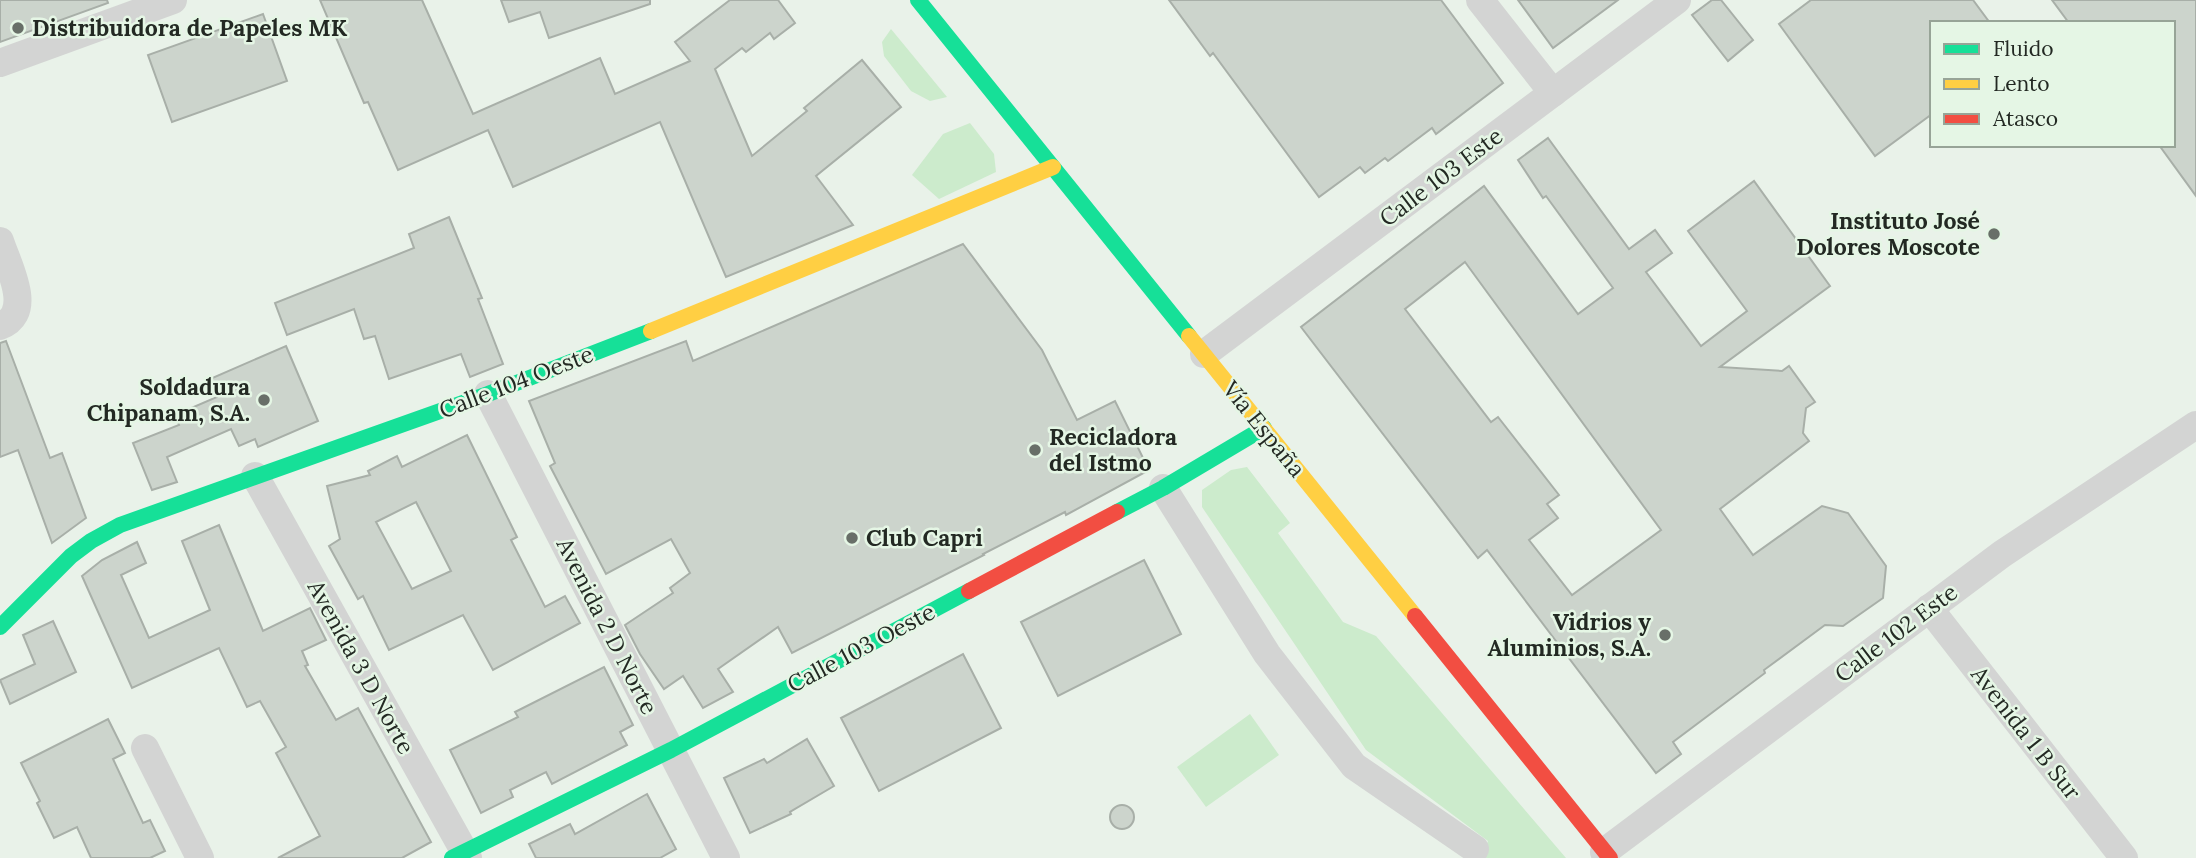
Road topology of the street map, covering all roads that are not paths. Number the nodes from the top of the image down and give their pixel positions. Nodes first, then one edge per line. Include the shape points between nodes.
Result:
1 (173, 0) edge
2 (918, 0) edge
3 (1480, 0) edge
4 (1677, 0) edge
5 (0, 63) edge
6 (1553, 93) junction
7 (1053, 167) junction
8 (0, 241) edge
9 (0, 326) edge
10 (1204, 354) junction
11 (488, 394) junction
12 (2196, 425) edge
13 (1264, 428) junction
14 (255, 476) junction
15 (1163, 488) junction
16 (1929, 608) junction
17 (0, 626) edge
18 (145, 748) dead end
19 (671, 750) junction
20 (1475, 849) dead end
21 (1607, 855) edge
22 (461, 856) edge
23 (200, 858) edge
24 (726, 858) edge
25 (2123, 858) edge

1 - 5 street
2 - 7 street, Vía España
3 - 6 street
4 - 6 street, Calle 103 Este
6 - 10 street, Calle 103 Este
7 - 10 street, Vía España
7 - 11 street, Calle 104 Oeste
8 - 9 street via 19,298 16,314
10 - 13 street, Vía España
11 - 14 street, Calle 104 Oeste
11 - 19 street, Avenida 2 D Norte
12 - 16 street, Calle 102 Este
13 - 15 street, Calle 103 Oeste
13 - 21 street, Vía España
14 - 17 street, Calle 104 Oeste via 120,525 83,546
14 - 22 street, Avenida 3 D Norte
15 - 19 street, Calle 103 Oeste
15 - 20 street via 1267,654 1354,766
16 - 21 street, Calle 102 Este
16 - 25 street, Avenida 1 B Sur
18 - 23 street
19 - 22 street, Calle 103 Oeste
19 - 24 street, Avenida 2 D Norte

